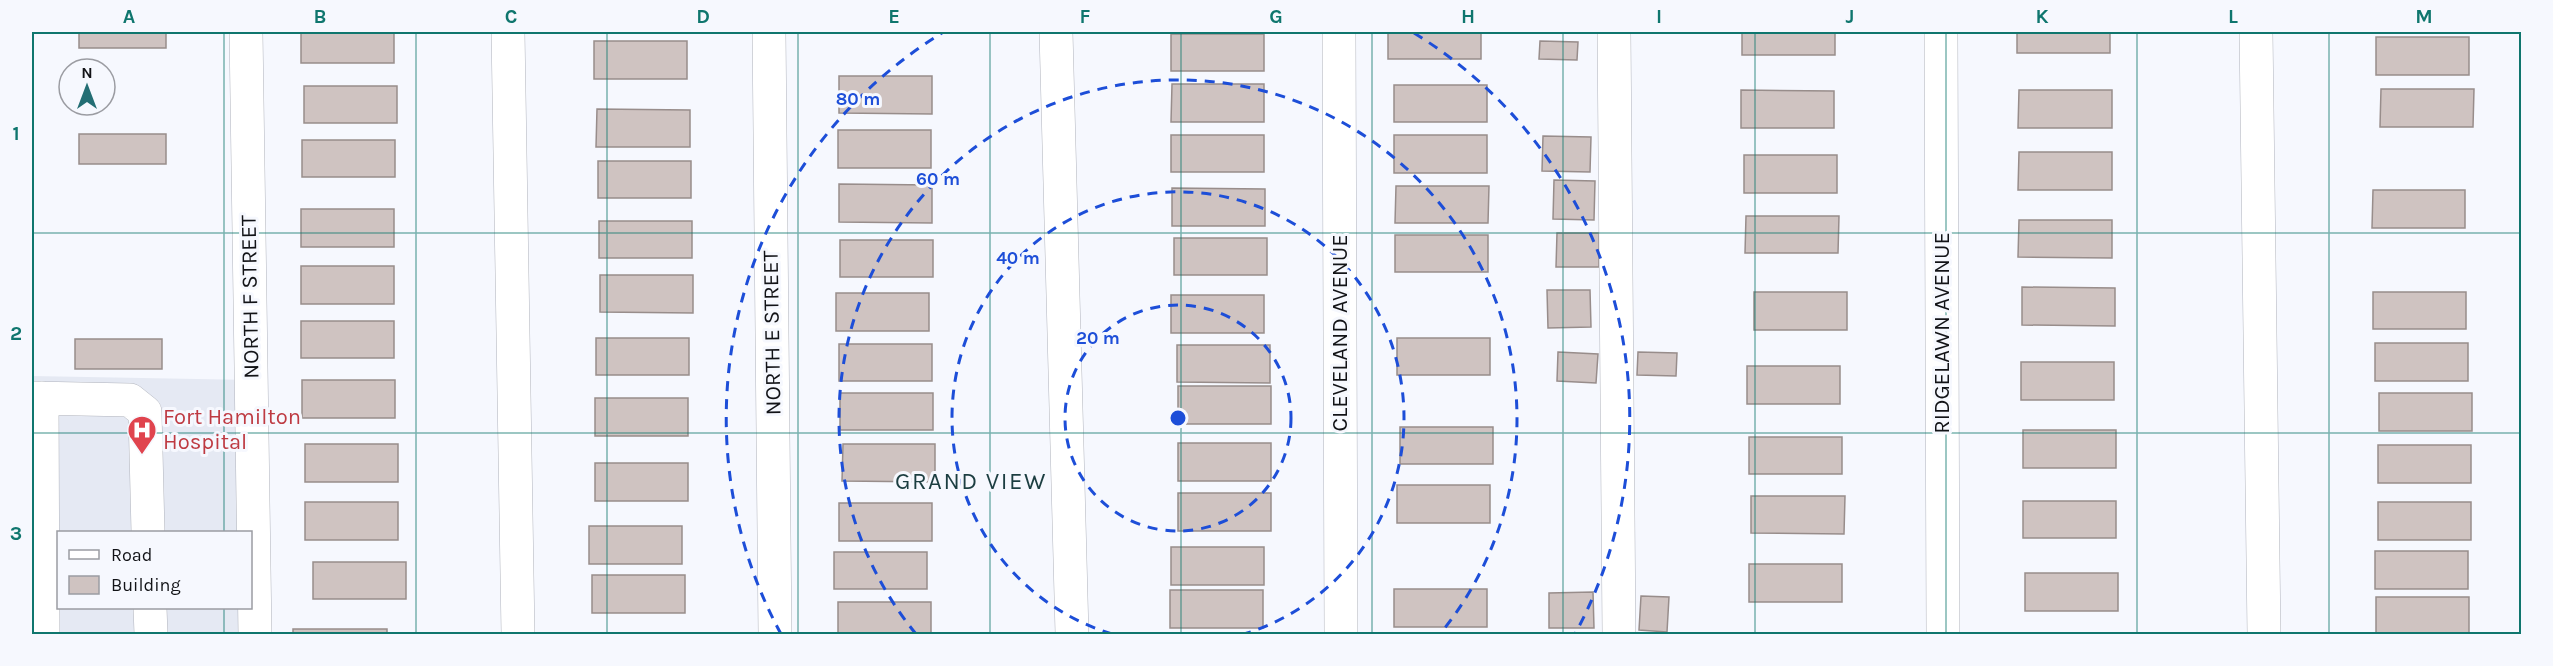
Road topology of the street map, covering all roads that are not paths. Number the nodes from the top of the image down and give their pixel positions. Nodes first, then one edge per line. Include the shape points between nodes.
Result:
1 (246, 32) edge
2 (508, 32) edge
3 (769, 32) edge
4 (1056, 32) edge
5 (1339, 32) edge
6 (1614, 32) edge
7 (1941, 32) edge
8 (2256, 32) edge
9 (37, 398) edge
10 (148, 531) edge
11 (150, 609) edge
12 (44, 634) edge
13 (151, 634) edge
14 (255, 634) edge
15 (518, 634) edge
16 (775, 634) edge
17 (1072, 634) edge
18 (1341, 634) edge
19 (1619, 634) edge
20 (1943, 634) edge
21 (2264, 634) edge

1 - 14 street, NORTH F STREET
2 - 15 street
3 - 16 street, NORTH E STREET
4 - 17 street
5 - 18 street, CLEVELAND AVENUE
6 - 19 street
7 - 20 street, RIDGELAWN AVENUE
8 - 21 street
9 - 10 street via 130,400 145,412
9 - 12 street
11 - 13 street

